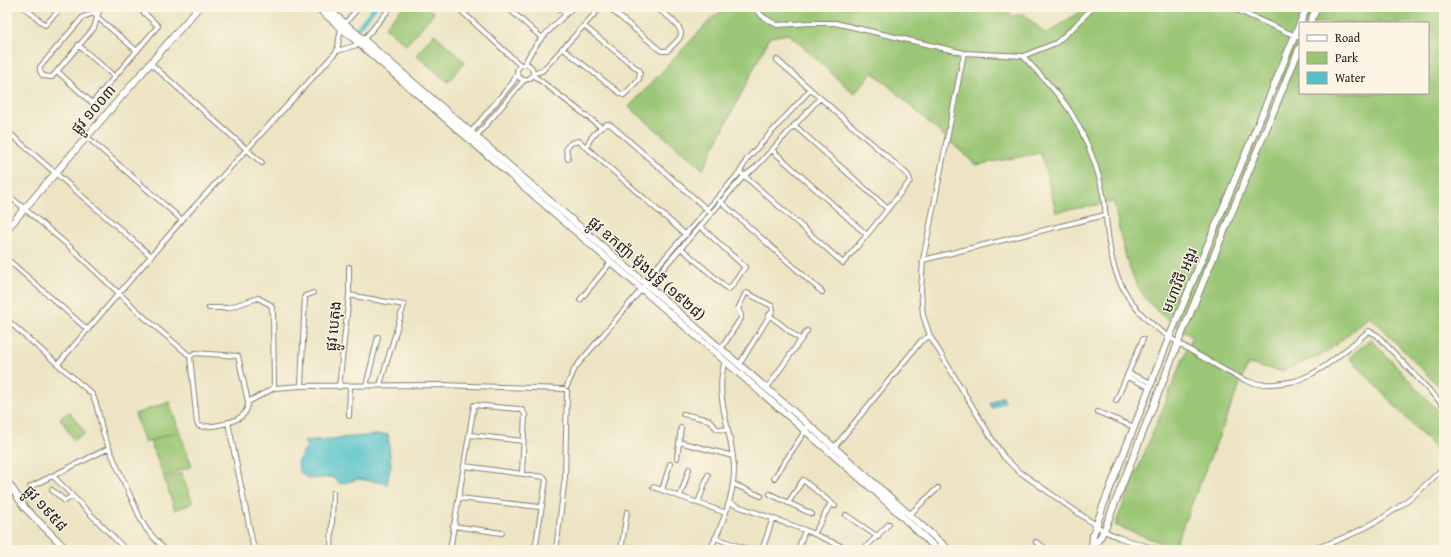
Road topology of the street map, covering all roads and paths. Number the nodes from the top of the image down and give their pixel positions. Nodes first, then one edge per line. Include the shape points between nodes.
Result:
1 (24, 7) edge
2 (62, 7) edge
3 (138, 7) edge
4 (199, 7) edge
5 (317, 7) edge
6 (326, 7) edge
7 (359, 7) edge
8 (391, 7) edge
9 (457, 7) edge
10 (507, 7) edge
11 (558, 7) edge
12 (573, 7) edge
13 (601, 7) edge
14 (608, 7) edge
15 (655, 7) edge
16 (753, 7) edge
17 (1093, 7) edge
18 (1230, 7) edge
19 (1307, 7) edge
20 (1317, 7) edge
21 (101, 9) edge
22 (93, 13) junction
23 (566, 14) junction
24 (98, 17) junction
25 (1300, 22) edge
26 (1310, 22) edge
27 (584, 26) junction
28 (344, 27) junction
29 (1297, 37) edge
30 (542, 38) junction
31 (360, 40) junction
32 (78, 45) junction
33 (562, 48) junction
34 (1299, 50) edge
35 (138, 51) junction
36 (337, 51) junction
37 (964, 53) junction
38 (1024, 56) junction
39 (777, 60) dead end
40 (150, 63) junction
41 (523, 64) junction
42 (56, 71) junction
43 (517, 74) junction
44 (533, 74) junction
45 (115, 77) junction
46 (524, 80) junction
47 (810, 90) junction
48 (820, 98) junction
49 (794, 125) junction
50 (602, 127) junction
51 (7, 131) edge
52 (87, 137) junction
53 (472, 137) junction
54 (587, 147) junction
55 (247, 149) junction
56 (772, 150) junction
57 (568, 159) dead end
58 (262, 163) dead end
59 (1242, 163) junction
60 (1251, 167) junction
61 (740, 172) junction
62 (55, 174) junction
63 (744, 176) junction
64 (7, 194) edge
65 (716, 198) junction
66 (721, 202) junction
67 (24, 209) junction
68 (707, 209) junction
69 (888, 209) junction
70 (711, 213) junction
71 (1105, 215) junction
72 (182, 220) junction
73 (700, 226) junction
74 (7, 229) edge
75 (685, 234) junction
76 (867, 235) junction
77 (690, 238) junction
78 (681, 248) junction
79 (151, 256) junction
80 (7, 259) edge
81 (923, 260) junction
82 (611, 262) junction
83 (350, 267) dead end
84 (644, 286) junction
85 (822, 292) dead end
86 (119, 293) junction
87 (313, 293) dead end
88 (349, 295) junction
89 (580, 300) dead end
90 (209, 308) dead end
91 (769, 314) junction
92 (7, 320) edge
93 (88, 330) junction
94 (807, 332) dead end
95 (930, 336) junction
96 (378, 337) dead end
97 (1169, 338) junction
98 (1143, 339) dead end
99 (801, 340) junction
100 (1178, 343) junction
101 (721, 349) junction
102 (190, 356) junction
103 (727, 359) junction
104 (58, 364) junction
105 (739, 365) junction
106 (1128, 375) junction
107 (380, 385) junction
108 (1151, 385) junction
109 (301, 386) junction
110 (350, 386) junction
111 (366, 386) junction
112 (339, 387) junction
113 (274, 388) junction
114 (767, 388) junction
115 (566, 389) junction
116 (1116, 401) dead end
117 (248, 402) junction
118 (1444, 406) edge
119 (1098, 412) dead end
120 (684, 414) dead end
121 (350, 416) dead end
122 (228, 422) junction
123 (809, 425) junction
124 (1134, 427) junction
125 (681, 428) dead end
126 (727, 430) junction
127 (806, 432) junction
128 (470, 435) junction
129 (523, 441) junction
130 (679, 442) junction
131 (834, 447) junction
132 (109, 448) junction
133 (830, 452) junction
134 (733, 456) junction
135 (677, 458) dead end
136 (670, 464) dead end
137 (465, 466) junction
138 (1444, 467) edge
139 (689, 469) dead end
140 (522, 474) junction
141 (708, 475) dead end
142 (53, 476) junction
143 (774, 478) dead end
144 (7, 481) edge
145 (733, 484) junction
146 (30, 487) dead end
147 (653, 487) dead end
148 (938, 488) dead end
149 (52, 490) dead end
150 (662, 490) junction
151 (333, 493) dead end
152 (770, 494) dead end
153 (72, 496) junction
154 (761, 496) dead end
155 (680, 497) junction
156 (459, 498) junction
157 (897, 502) junction
158 (698, 503) junction
159 (729, 503) junction
160 (788, 503) junction
161 (831, 503) junction
162 (835, 506) dead end
163 (540, 508) junction
164 (892, 508) junction
165 (627, 512) dead end
166 (726, 513) junction
167 (812, 514) dead end
168 (910, 514) junction
169 (846, 515) dead end
170 (773, 518) junction
171 (888, 524) dead end
172 (453, 526) junction
173 (1096, 526) junction
174 (805, 530) junction
175 (1104, 531) junction
176 (502, 533) dead end
177 (814, 534) junction
178 (878, 537) junction
179 (715, 538) junction
180 (1036, 542) dead end
181 (7, 548) edge
182 (10, 550) edge
183 (67, 550) edge
184 (126, 550) edge
185 (165, 550) edge
186 (254, 550) edge
187 (318, 550) edge
188 (324, 550) edge
189 (331, 550) edge
190 (450, 550) edge
191 (535, 550) edge
192 (556, 550) edge
193 (620, 550) edge
194 (710, 550) edge
195 (750, 550) edge
196 (762, 550) edge
197 (798, 550) edge
198 (850, 550) edge
199 (863, 550) edge
200 (938, 550) edge
201 (949, 550) edge
202 (1048, 550) edge
203 (1092, 550) edge
204 (1159, 550) edge
205 (1310, 550) edge

1 - 2 street via 45,25
3 - 35 street via 158,26
4 - 40 main road, ផ្លូវ ១០០៣
5 - 28 main road, ផ្លូវ ឧកញ៉ា ម៉ុងឫទ្ធី (១៩២៨)
6 - 28 main road, ផ្លូវ ឧកញ៉ា ម៉ុងឫទ្ធី (១៩២៨)
7 - 28 street
8 - 31 street
9 - 41 street
10 - 30 street
11 - 23 street
12 - 23 street
13 - 27 street
14 - 15 street via 661,51 667,51 680,37 680,31 676,24
16 - 37 street via 777,26 835,23
17 - 38 street via 1056,43
18 - 29 street
19 - 25 main road, មហាវិថី អង្គរ
20 - 26 main road
21 - 22 street
21 - 24 street
22 - 24 street
22 - 42 street via 83,17 40,67 43,76 48,78
23 - 30 street
24 - 32 street via 94,28
24 - 35 street
27 - 33 street
27 - 33 street via 640,71 639,79 624,95
28 - 31 main road, ផ្លូវ ឧកញ៉ា ម៉ុងឫទ្ធី (១៩២៨)
28 - 36 street
29 - 59 main road, មហាវិថី អង្គរ
30 - 41 street
31 - 36 street
31 - 53 main road, ផ្លូវ ឧកញ៉ា ម៉ុងឫទ្ធី (១៩២៨)
32 - 42 street
32 - 45 street
33 - 44 street via 542,71
34 - 60 main road, មហាវិថី អង្គរ
35 - 45 street
36 - 55 street
37 - 38 street
37 - 81 street
38 - 71 street via 1058,96 1076,123 1096,167
39 - 47 street
40 - 52 main road, ផ្លូវ ១០០៣
40 - 55 street
41 - 43 street via 517,69
41 - 44 street via 531,66
42 - 45 street via 92,103
43 - 46 street
43 - 53 street
44 - 46 street via 530,79
44 - 50 street
46 - 53 street
47 - 48 street
47 - 61 street via 747,159
48 - 49 street
48 - 69 street via 909,176 910,181
49 - 56 street
49 - 69 street
50 - 54 street via 588,142
50 - 68 street via 607,124 614,127
51 - 62 street
52 - 62 main road, ផ្លូវ ១០០៣
52 - 72 street
53 - 82 main road, ផ្លូវ ឧកញ៉ា ម៉ុងឫទ្ធី (១៩២៨)
53 - 84 main road, ផ្លូវ ឧកញ៉ា ម៉ុងឫទ្ធី (១៩២៨)
54 - 57 street via 579,141 571,143 566,148
54 - 75 street
55 - 58 street
55 - 72 street
56 - 63 street via 756,168
56 - 76 street
59 - 60 main road
59 - 97 main road, មហាវិថី អង្គរ
60 - 100 main road, មហាវិថី អង្គរ
61 - 63 street
61 - 65 street
62 - 67 main road, ផ្លូវ ១០០៣
62 - 79 street
63 - 66 street
63 - 76 street via 843,263
64 - 67 street
65 - 66 street
65 - 68 street
66 - 70 street
66 - 85 street
67 - 74 main road, ផ្លូវ ១០០៣
67 - 86 street via 70,247
68 - 70 street
68 - 75 street
69 - 76 street
70 - 73 street
71 - 81 street
71 - 97 street via 1114,266 1122,286 1136,308
72 - 79 street
73 - 77 street
73 - 78 street via 746,267 731,287 728,289
75 - 77 street
75 - 84 street via 648,277
77 - 78 street
78 - 84 street via 652,281
79 - 86 street
80 - 93 street
81 - 95 street via 923,315
82 - 84 main road, ផ្លូវ ឧកញ៉ា ម៉ុងឫទ្ធី (១៩២៨)
82 - 89 street
83 - 88 street, ផ្លូវ បេតុង
84 - 101 main road, ផ្លូវ ឧកញ៉ា ម៉ុងឫទ្ធី (១៩២៨)
84 - 103 main road, ផ្លូវ ឧកញ៉ា ម៉ុងឫទ្ធី (១៩២៨)
84 - 115 street via 575,368
86 - 93 street
86 - 102 street
87 - 109 street via 305,296
88 - 107 street via 404,305
88 - 112 street, ផ្លូវ បេតុង
90 - 113 street via 228,308 258,298 271,305
91 - 99 street
91 - 101 street via 772,306 745,294 738,309 741,318
91 - 105 street
92 - 104 street
93 - 104 street
94 - 99 street
95 - 131 street via 921,341
95 - 173 street via 1004,457 1028,478
96 - 111 street
97 - 100 street
97 - 108 main road, មហាវិថី អង្គរ
98 - 106 street
99 - 114 street
100 - 118 street via 1226,371 1251,382 1279,384 1296,381 1323,368 1369,331 1377,335
100 - 175 main road, មហាវិថី អង្គរ
101 - 103 main road, ផ្លូវ ឧកញ៉ា ម៉ុងឫទ្ធី (១៩២៨)
102 - 117 street via 195,353 238,356
102 - 122 street via 197,423 204,426
103 - 105 main road, ផ្លូវ ឧកញ៉ា ម៉ុងឫទ្ធី (១៩២៨)
103 - 126 street via 720,392
103 - 127 main road, ផ្លូវ ឧកញ៉ា ម៉ុងឫទ្ធី (១៩២៨)
104 - 132 street via 92,394
105 - 114 main road, ផ្លូវ ឧកញ៉ា ម៉ុងឫទ្ធី (១៩២៨)
106 - 108 street
106 - 116 street
107 - 111 street
107 - 115 street
108 - 124 main road, មហាវិថី អង្គរ
109 - 112 street
109 - 113 street
110 - 111 street
110 - 112 street
110 - 121 street
113 - 117 street
114 - 123 main road, ផ្លូវ ឧកញ៉ា ម៉ុងឫទ្ធី (១៩២៨)
115 - 192 street via 565,477
117 - 122 street via 244,414
119 - 124 street
120 - 126 street via 709,420 717,429
122 - 186 street
123 - 127 street
123 - 131 main road, ផ្លូវ ឧកញ៉ា ម៉ុងឫទ្ធី (១៩២៨)
124 - 173 main road, មហាវិថី អង្គរ
125 - 130 street
126 - 134 street
127 - 133 main road, ផ្លូវ ឧកញ៉ា ម៉ុងឫទ្ធី (១៩២៨)
127 - 143 street
128 - 129 street
128 - 129 street via 474,405 519,409 525,415
128 - 137 street
129 - 140 street
130 - 134 street
130 - 135 street
131 - 133 street
131 - 157 main road, ផ្លូវ ឧកញ៉ា ម៉ុងឫទ្ធី (១៩២៨)
132 - 142 street
132 - 185 street via 144,525
133 - 164 main road, ផ្លូវ ឧកញ៉ា ម៉ុងឫទ្ធី (១៩២៨)
134 - 145 street
136 - 150 street
137 - 140 street
137 - 156 street
138 - 205 street via 1409,501 1389,515 1352,536
139 - 155 street
140 - 163 street via 544,476 546,480
141 - 158 street
142 - 146 street
142 - 153 street
144 - 183 main road, ផ្លូវ ១៩៥៨ via 25,508
145 - 154 street
145 - 159 street
147 - 150 street
148 - 168 street
149 - 153 street via 65,501
150 - 155 street
151 - 189 street
152 - 160 street
153 - 184 street
155 - 158 street
156 - 163 street
156 - 172 street
157 - 164 main road
157 - 168 main road, ផ្លូវ ឧកញ៉ា ម៉ុងឫទ្ធី (១៩២៨)
158 - 166 street
159 - 166 street
159 - 170 street
160 - 161 street via 803,480
160 - 167 street
161 - 162 street
161 - 177 street
163 - 191 street
164 - 200 main road, ផ្លូវ ឧកញ៉ា ម៉ុងឫទ្ធី (១៩២៨)
165 - 193 street
166 - 179 street
168 - 201 main road, ផ្លូវ ឧកញ៉ា ម៉ុងឫទ្ធី (១៩២៨)
169 - 178 street
170 - 174 street
170 - 196 street
171 - 178 street
172 - 176 street
172 - 190 street
173 - 175 street
173 - 203 main road, មហាវិថី អង្គរ
174 - 177 street
174 - 197 street
175 - 203 main road, មហាវិថី អង្គរ
175 - 204 street
177 - 198 street
178 - 199 street
179 - 194 street
179 - 195 street
180 - 202 street
181 - 182 street
187 - 188 main road

